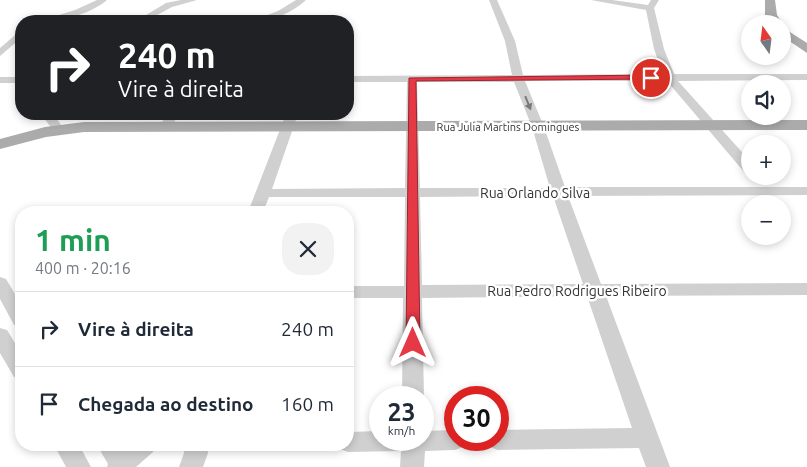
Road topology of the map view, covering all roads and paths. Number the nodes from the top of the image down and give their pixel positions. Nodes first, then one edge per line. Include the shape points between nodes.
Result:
1 (102, 0) edge
2 (193, 0) edge
3 (302, 0) edge
4 (493, 0) edge
5 (595, 0) edge
6 (770, 0) edge
7 (652, 4) edge
8 (67, 15) edge
9 (152, 15) edge
10 (275, 15) edge
11 (771, 15) edge
12 (791, 37) edge
13 (15, 39) edge
14 (807, 49) edge
15 (0, 53) edge
16 (807, 77) edge
17 (518, 78) junction
18 (670, 78) junction
19 (354, 79) edge
20 (412, 79) junction
21 (0, 80) edge
22 (15, 80) edge
23 (52, 120) edge
24 (169, 120) edge
25 (290, 120) edge
26 (712, 125) junction
27 (807, 125) edge
28 (413, 127) junction
29 (538, 127) junction
30 (59, 130) junction
31 (0, 144) edge
32 (741, 159) edge
33 (763, 185) edge
34 (768, 191) junction
35 (807, 191) edge
36 (263, 193) junction
37 (414, 193) junction
38 (559, 193) junction
39 (258, 206) edge
40 (0, 284) edge
41 (807, 289) edge
42 (595, 290) junction
43 (414, 291) junction
44 (354, 292) edge
45 (15, 308) edge
46 (0, 329) edge
47 (0, 335) edge
48 (15, 361) edge
49 (413, 386) edge
50 (648, 438) junction
51 (509, 440) edge
52 (369, 441) edge
53 (354, 442) edge
54 (70, 451) edge
55 (135, 451) edge
56 (196, 451) edge
57 (413, 451) edge
58 (118, 461) edge
59 (79, 467) edge
60 (191, 467) edge
61 (412, 467) edge
62 (658, 467) edge

1 - 8 street
2 - 9 street via 169,6
3 - 10 street
4 - 17 street via 510,41
5 - 7 street
6 - 11 main road
7 - 18 street via 660,49
12 - 14 main road
13 - 15 street
16 - 18 street
17 - 18 street
17 - 20 street
17 -> 29 street
18 - 26 street
19 - 20 street
20 - 28 street
21 - 22 street
23 - 30 street
24 - 25 main road, Rua Julia Martins Domingues
24 - 30 main road, Rua Julia Martins Domingues
25 - 28 main road, Rua Julia Martins Domingues
25 - 36 street
26 - 27 main road, Rua Julia Martins Domingues
26 - 29 main road, Rua Julia Martins Domingues
26 - 32 street
28 - 29 main road, Rua Julia Martins Domingues
28 - 37 street
29 - 38 street
30 - 31 main road, Rua Julia Martins Domingues
33 - 34 street
34 - 35 street, Rua Orlando Silva
34 - 38 street, Rua Orlando Silva
36 - 37 street, Rua Orlando Silva
36 - 39 street
37 - 38 street, Rua Orlando Silva
37 - 43 street
38 - 42 street
40 - 45 street
41 - 42 street, Rua Pedro Rodrigues Ribeiro
42 - 43 street, Rua Pedro Rodrigues Ribeiro
42 - 50 street
43 - 44 street, Rua Pedro Rodrigues Ribeiro
43 - 49 street
45 - 46 street
47 - 48 street
50 - 51 street
50 - 62 street
52 - 53 street
54 - 59 street
55 - 58 street
56 - 60 street
57 - 61 street

